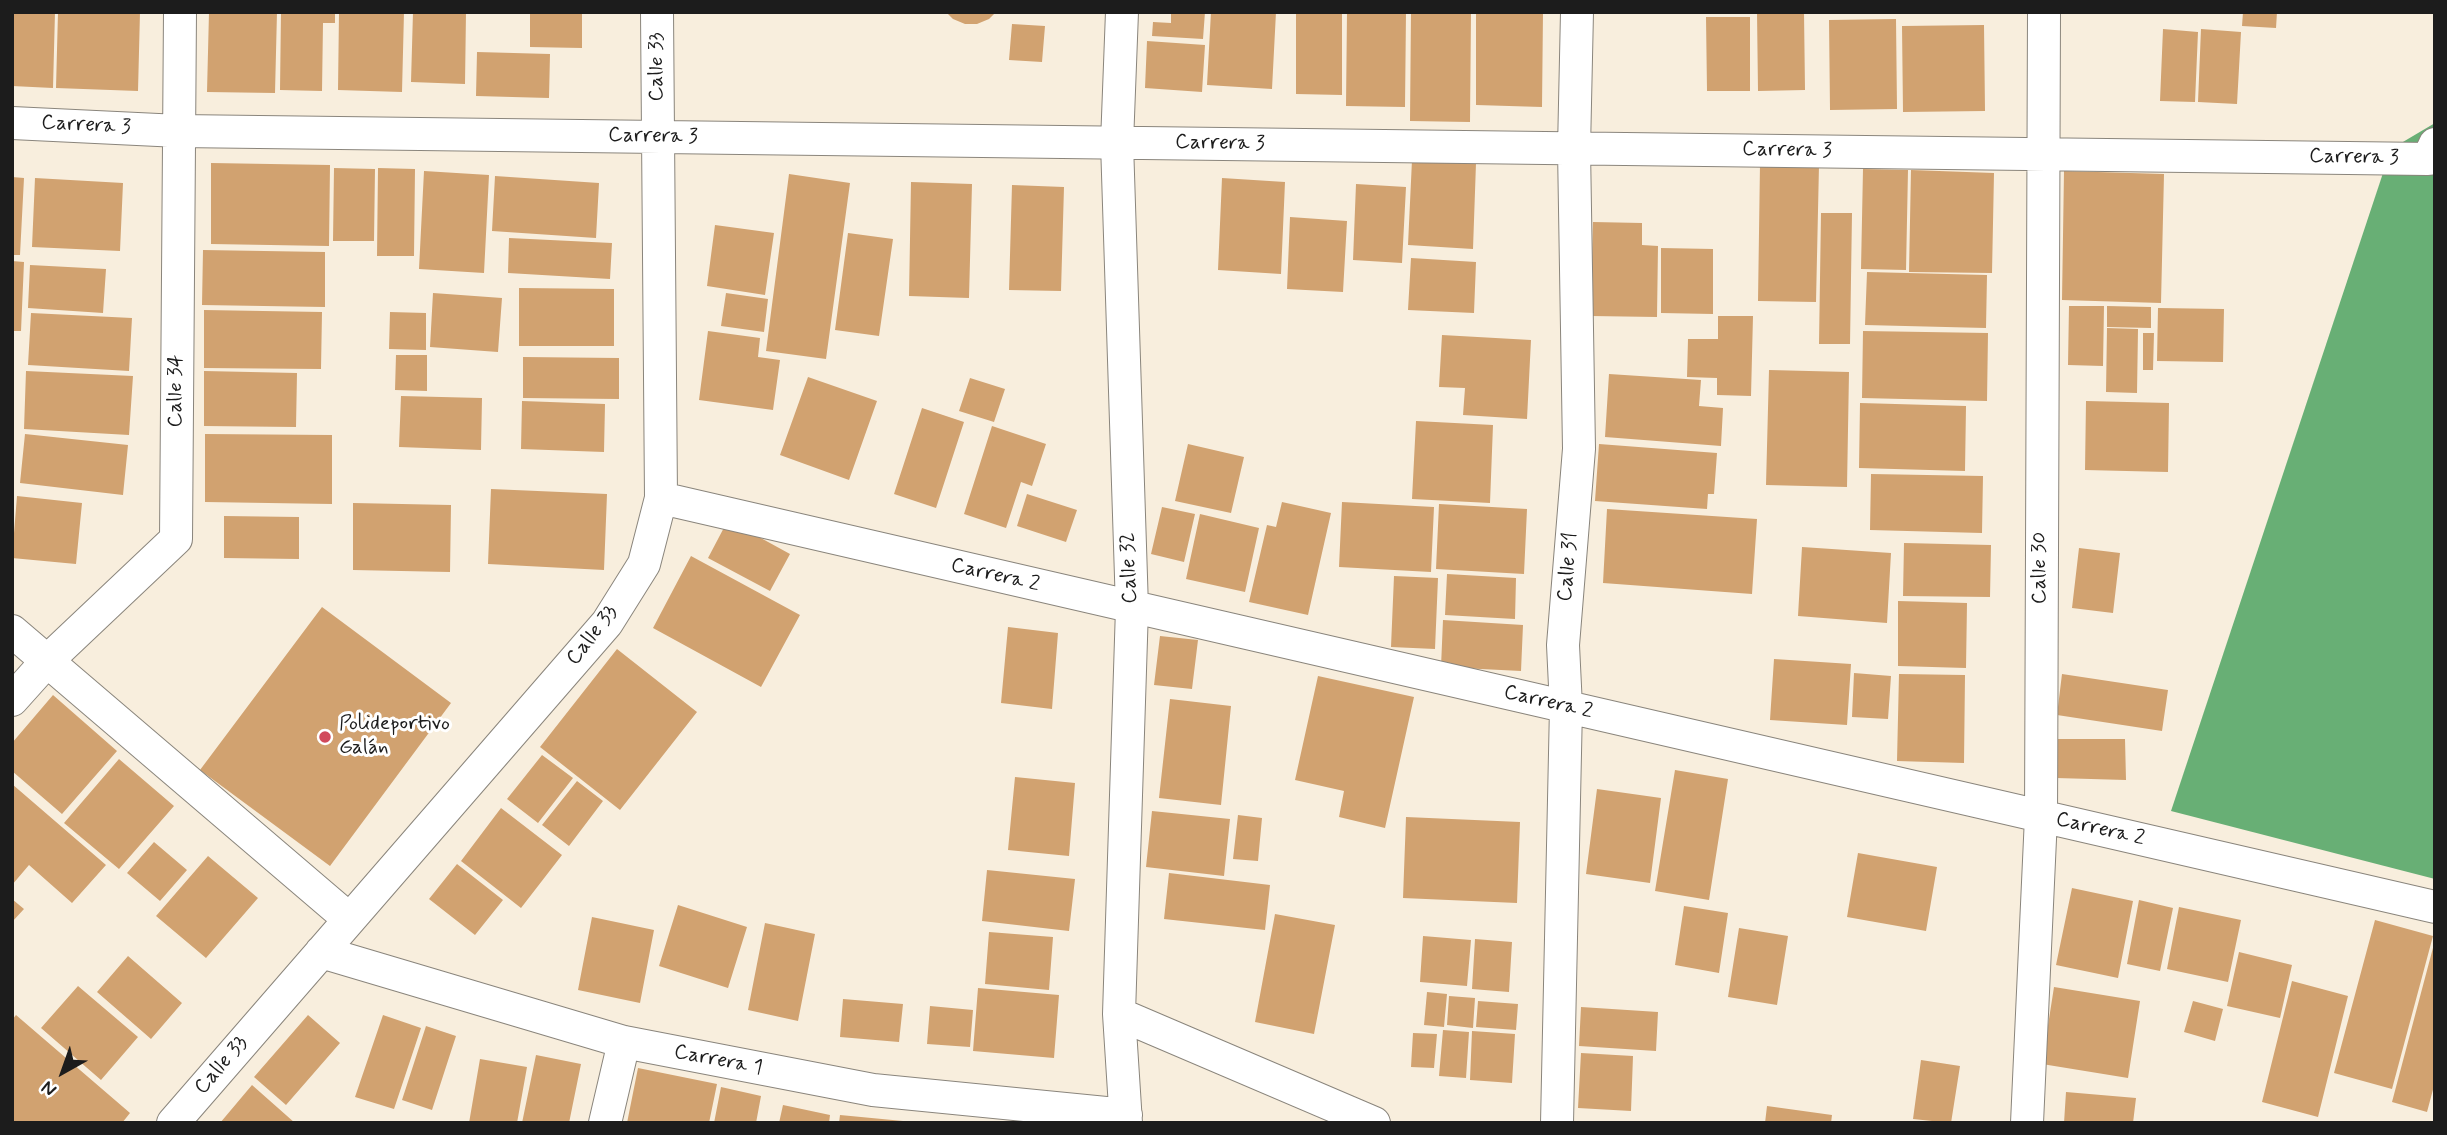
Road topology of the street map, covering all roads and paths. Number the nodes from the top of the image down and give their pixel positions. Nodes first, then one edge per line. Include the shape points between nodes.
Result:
1 (180, 12) edge
2 (657, 12) edge
3 (1122, 12) edge
4 (1577, 12) edge
5 (2044, 12) edge
6 (12, 123) edge
7 (179, 131) junction
8 (658, 136) junction
9 (1117, 143) junction
10 (1574, 149) junction
11 (2432, 152) edge
12 (2043, 155) junction
13 (661, 498) junction
14 (1132, 608) junction
15 (12, 631) edge
16 (47, 661) junction
17 (12, 700) edge
18 (1566, 707) junction
19 (2041, 817) junction
20 (2435, 907) edge
21 (349, 919) junction
22 (321, 951) junction
23 (1119, 1014) junction
24 (624, 1042) junction
25 (1126, 1119) edge
26 (173, 1123) edge
27 (605, 1123) edge
28 (1374, 1123) edge
29 (1557, 1123) edge
30 (2027, 1123) edge

1 - 7 street, Calle 34
2 - 8 street, Calle 33
3 - 9 street, Calle 32
4 - 10 street, Calle 31
5 - 12 street, Calle 30
6 - 7 street, Carrera 3
7 - 8 street, Carrera 3
7 - 16 street, Calle 34 via 177,539
8 - 9 street, Carrera 3
8 - 13 street, Calle 33
9 - 10 street, Carrera 3
9 - 14 street, Calle 32
10 - 12 street, Carrera 3
10 - 18 street, Calle 31 via 1578,450 1563,645
11 - 12 street, Carrera 3
12 - 19 street, Calle 30
13 - 14 street, Carrera 2
13 - 21 street, Calle 33 via 644,564 607,623
14 - 18 street, Carrera 2
14 - 23 street, Calle 32
15 - 16 street
16 - 17 street, Calle 34
16 - 21 street
18 - 19 street, Carrera 2
18 - 29 street, Calle 31
19 - 20 street, Carrera 2
19 - 30 street, Calle 30
21 - 22 street, Calle 33
22 - 24 street, Carrera 1
22 - 26 street, Calle 33
23 - 25 street, Calle 32
23 - 28 street
24 - 25 street, Carrera 1 via 873,1090
24 - 27 street

